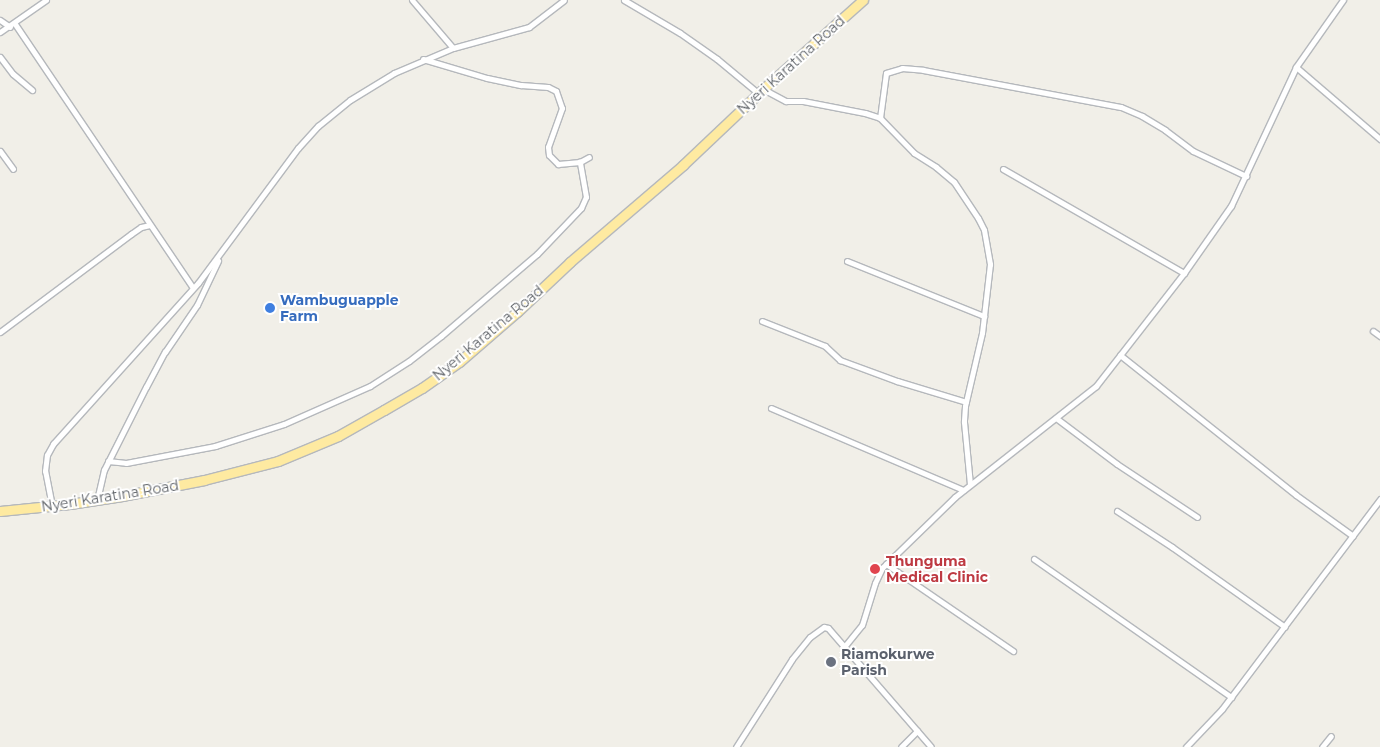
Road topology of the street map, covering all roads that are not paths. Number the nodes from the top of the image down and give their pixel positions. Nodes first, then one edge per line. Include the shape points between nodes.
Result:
1 (46, 0) edge
2 (412, 0) edge
3 (564, 0) edge
4 (624, 0) edge
5 (862, 0) edge
6 (1342, 0) edge
7 (0, 20) edge
8 (12, 25) junction
9 (0, 32) edge
10 (453, 48) junction
11 (0, 57) edge
12 (422, 59) junction
13 (1296, 67) junction
14 (32, 90) dead end
15 (761, 91) junction
16 (880, 118) junction
17 (1380, 139) edge
18 (0, 151) edge
19 (589, 157) dead end
20 (580, 162) junction
21 (13, 169) dead end
22 (1003, 169) dead end
23 (1246, 176) junction
24 (150, 225) junction
25 (222, 252) junction
26 (847, 261) dead end
27 (1184, 274) junction
28 (193, 288) junction
29 (984, 316) junction
30 (762, 321) dead end
31 (0, 332) edge
32 (1373, 332) dead end
33 (1380, 336) edge
34 (1120, 355) junction
35 (966, 402) junction
36 (771, 408) dead end
37 (1056, 418) junction
38 (108, 462) junction
39 (970, 484) junction
40 (963, 490) junction
41 (1380, 499) edge
42 (97, 500) junction
43 (52, 506) junction
44 (0, 511) edge
45 (1117, 511) dead end
46 (1197, 517) dead end
47 (1353, 536) junction
48 (1034, 558) dead end
49 (886, 564) junction
50 (1285, 627) junction
51 (844, 647) junction
52 (1013, 651) dead end
53 (1231, 697) junction
54 (917, 731) junction
55 (1331, 736) dead end
56 (739, 746) edge
57 (901, 747) edge
58 (931, 747) edge
59 (1186, 747) edge
60 (1322, 747) edge

1 - 8 street
2 - 10 street
3 - 10 street via 529,27
4 - 15 street via 680,33
5 - 15 highway, Nyeri Karatina Road
6 - 13 street
7 - 8 street
8 - 9 street
8 - 24 street
10 - 12 street
11 - 14 street
12 - 20 street via 487,78 556,91 562,108 548,147 549,155 558,164
12 - 25 street via 350,100 318,126 298,148
13 - 17 street
13 - 23 street
15 - 16 street via 786,101 803,101
15 - 42 highway, Nyeri Karatina Road via 517,312 459,362 422,388 338,436 278,461 204,480
16 - 23 street via 886,73 902,68 923,70 1121,108 1142,116 1193,151
16 - 29 street via 914,153 954,182 978,218 984,230 990,264
18 - 21 street
19 - 20 street
20 - 38 street via 585,203 536,254 441,336 386,376 284,424 215,446 126,463
22 - 27 street
23 - 27 street via 1231,206
24 - 28 street
24 - 31 street via 131,234
25 - 28 street
25 - 38 street via 197,305 160,361
26 - 29 street
27 - 34 street
28 - 43 street via 53,444 47,455 45,471
29 - 35 street
30 - 35 street via 825,346 840,360
32 - 33 street
34 - 37 street via 1096,386
34 - 47 street via 1296,495
35 - 39 street via 964,422
36 - 40 street
37 - 39 street
37 - 46 street via 1117,464
38 - 42 street
39 - 40 street
40 - 49 street
41 - 47 street
42 - 43 highway, Nyeri Karatina Road
43 - 44 highway, Nyeri Karatina Road
45 - 50 street
47 - 50 street
48 - 53 street
49 - 51 street via 875,583 862,625
49 - 52 street
50 - 53 street
51 - 54 street
51 - 56 street via 828,628 824,627 810,637 792,659
53 - 59 street
54 - 57 street
54 - 58 street
55 - 60 street

